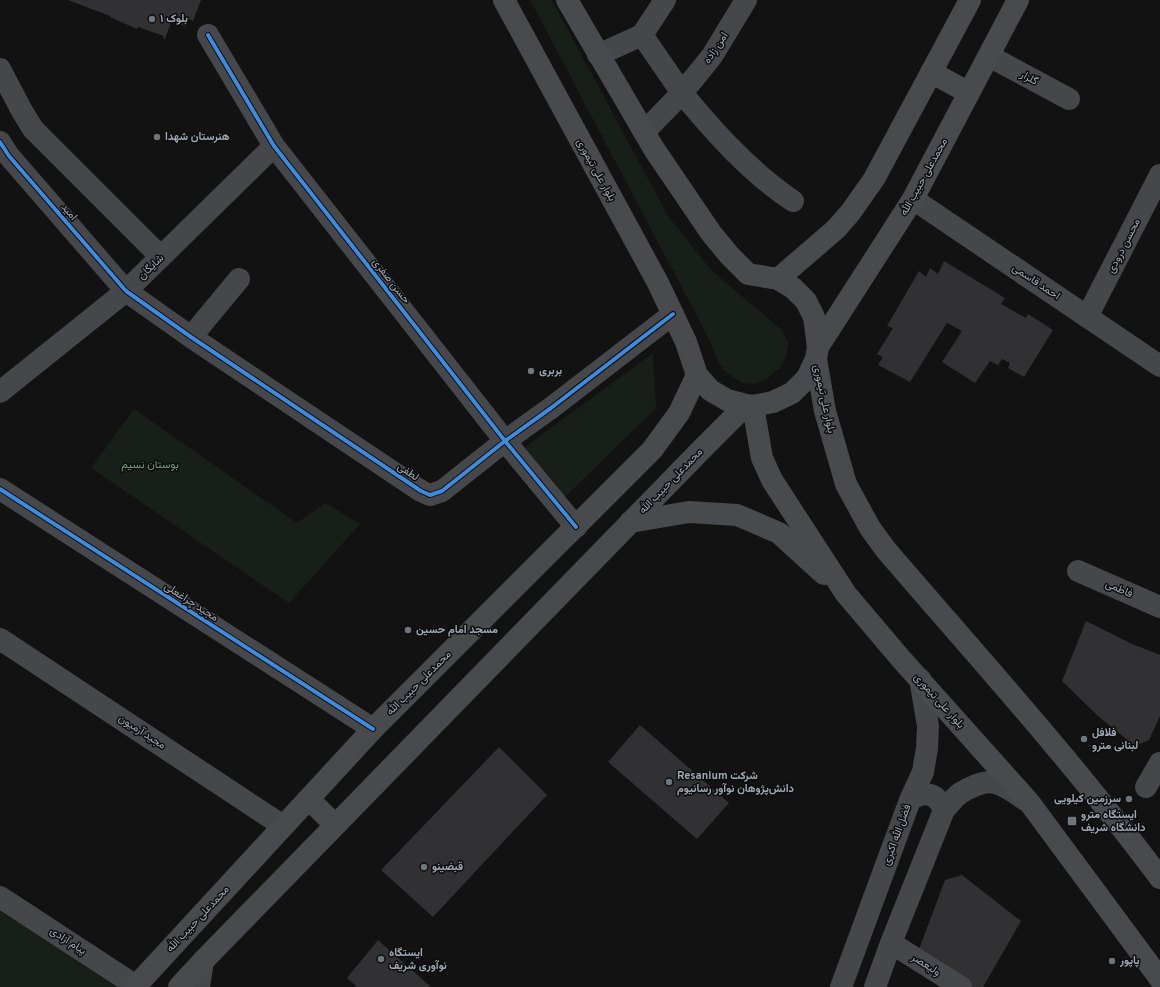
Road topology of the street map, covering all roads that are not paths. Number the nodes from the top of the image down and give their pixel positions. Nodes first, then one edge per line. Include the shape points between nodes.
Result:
1 (504, 0) edge
2 (567, 0) edge
3 (665, 0) edge
4 (746, 0) edge
5 (970, 0) edge
6 (1018, 0) edge
7 (208, 35) dead end
8 (642, 35) junction
9 (598, 54) junction
10 (989, 56) junction
11 (0, 69) edge
12 (931, 72) junction
13 (682, 93) junction
14 (969, 93) junction
15 (1069, 100) dead end
16 (33, 129) junction
17 (644, 132) junction
18 (274, 146) junction
19 (3, 154) edge
20 (1160, 175) edge
21 (913, 199) junction
22 (793, 202) dead end
23 (161, 257) junction
24 (239, 279) dead end
25 (778, 279) junction
26 (126, 291) junction
27 (673, 314) junction
28 (1087, 317) junction
29 (191, 337) junction
30 (817, 353) junction
31 (1160, 366) edge
32 (697, 376) junction
33 (0, 392) edge
34 (749, 406) junction
35 (505, 441) junction
36 (0, 489) edge
37 (630, 522) junction
38 (576, 527) junction
39 (1078, 571) dead end
40 (846, 594) junction
41 (1160, 607) edge
42 (0, 639) edge
43 (920, 679) junction
44 (373, 729) junction
45 (1160, 763) edge
46 (1146, 787) dead end
47 (309, 799) junction
48 (910, 800) junction
49 (1028, 802) junction
50 (944, 810) junction
51 (335, 825) junction
52 (283, 826) junction
53 (1160, 878) edge
54 (0, 897) edge
55 (891, 943) junction
56 (203, 961) junction
57 (1160, 978) edge
58 (135, 986) edge
59 (179, 987) edge
60 (199, 987) edge
61 (841, 987) edge
62 (876, 987) edge
63 (961, 987) edge

1 - 27 main road, بلوار علی تیموری
2 - 9 main road
3 - 8 street
4 - 13 street, امن زاده via 712,56
5 - 12 main road
6 - 10 main road, محمدعلی حبیب الله
7 - 18 street, حسن صفری
8 - 9 street
8 - 13 street
9 - 17 main road
10 - 14 main road, محمدعلی حبیب الله
10 - 15 street, گلزار
11 - 16 street
12 - 14 main road
12 - 25 main road via 874,178 850,213 836,229
13 - 17 street, امن زاده
13 - 22 street via 729,147
14 - 21 main road, محمدعلی حبیب الله
16 - 19 street
16 - 23 street
17 - 25 main road via 711,233 730,256 748,274
18 - 23 street, شایگان
18 - 35 street, حسن صفری
19 - 26 street, امید
20 - 28 street, محسن درودی
21 - 28 street, احمد قاسمی
21 - 30 main road, محمدعلی حبیب الله
23 - 26 street, شایگان
24 - 29 street
25 - 30 main road, بلوار علی تیموری via 793,288 806,301 814,317
26 - 29 street, لطفی
26 - 33 street, شایگان
27 - 32 main road, بلوار علی تیموری via 686,342
27 - 35 street, لطفی
28 - 31 street, احمد قاسمی
29 - 35 street, لطفی via 430,495 442,491
30 - 34 main road, محمدعلی حبیب الله via 807,378 792,393 773,402
30 - 53 main road, بلوار علی تیموری via 824,411 846,484 870,528 1123,829
32 - 34 main road via 710,390 727,400
32 - 38 main road, محمدعلی حبیب الله via 679,413 652,450
34 - 37 main road, محمدعلی حبیب الله
34 - 40 main road, بلوار علی تیموری via 762,458 772,480
35 - 38 street, حسن صفری
36 - 44 street, مجید چراغعلی
37 - 40 main road via 689,512 737,515 779,533
37 - 51 main road, محمدعلی حبیب الله
38 - 44 main road, محمدعلی حبیب الله
39 - 41 street, فاطمی
40 - 43 main road, بلوار علی تیموری
42 - 52 street, مجید آرمیون
43 - 48 street, فضل الله اکبری via 928,726 927,748 923,772
43 - 49 main road, بلوار علی تیموری
44 - 47 main road, محمدعلی حبیب الله
45 - 46 street
47 - 51 main road
47 - 52 main road, محمدعلی حبیب الله
48 - 50 street via 917,795 934,796
48 - 61 street, فضل الله اکبری
49 - 50 street via 993,782 983,783 959,794
49 - 57 main road, بلوار علی تیموری
50 - 55 street
51 - 56 main road, محمدعلی حبیب الله
52 - 58 main road, محمدعلی حبیب الله
54 - 58 street, پیام آزادی
55 - 62 street
55 - 63 street, ولیعصر
56 - 59 main road, محمدعلی حبیب الله
56 - 60 street

